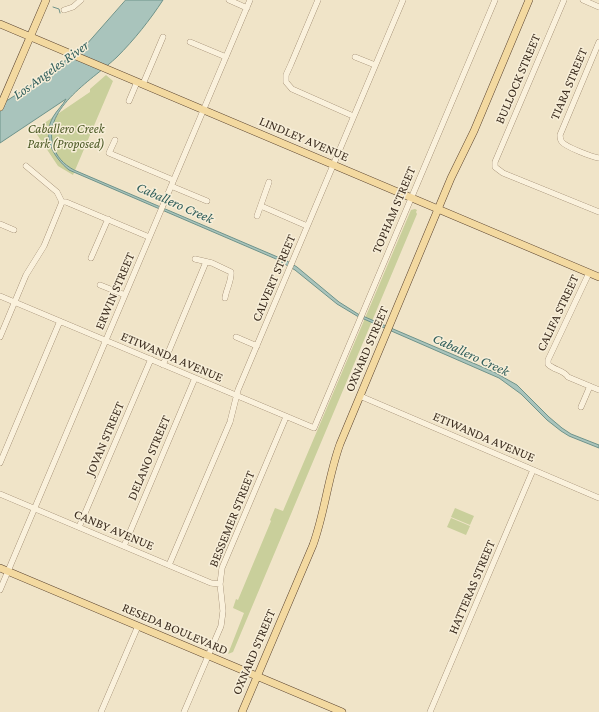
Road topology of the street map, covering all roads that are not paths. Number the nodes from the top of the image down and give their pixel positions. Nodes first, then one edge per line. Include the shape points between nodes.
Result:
1 (46, 0) edge
2 (81, 0) edge
3 (229, 0) edge
4 (250, 0) edge
5 (318, 0) edge
6 (403, 0) edge
7 (495, 0) edge
8 (529, 0) edge
9 (564, 0) edge
10 (583, 0) edge
11 (599, 7) edge
12 (247, 8) junction
13 (64, 10) dead end
14 (0, 24) edge
15 (30, 36) junction
16 (163, 37) dead end
17 (190, 42) dead end
18 (599, 42) edge
19 (226, 57) junction
20 (355, 57) dead end
21 (375, 65) junction
22 (140, 83) junction
23 (129, 101) dead end
24 (0, 108) edge
25 (203, 110) junction
26 (353, 116) junction
27 (115, 140) dead end
28 (599, 158) edge
29 (334, 164) junction
30 (26, 166) dead end
31 (173, 180) junction
32 (269, 182) dead end
33 (171, 186) junction
34 (411, 198) junction
35 (207, 201) dead end
36 (62, 202) junction
37 (261, 206) junction
38 (438, 208) junction
39 (599, 212) edge
40 (257, 216) dead end
41 (108, 219) junction
42 (0, 224) edge
43 (307, 226) junction
44 (14, 230) dead end
45 (149, 237) junction
46 (91, 258) dead end
47 (195, 259) dead end
48 (206, 262) junction
49 (589, 273) junction
50 (599, 277) edge
51 (100, 285) dead end
52 (125, 295) junction
53 (0, 296) edge
54 (225, 298) dead end
55 (15, 302) junction
56 (60, 321) junction
57 (0, 337) edge
58 (236, 337) dead end
59 (106, 340) junction
60 (257, 346) junction
61 (150, 359) junction
62 (163, 364) junction
63 (195, 378) junction
64 (590, 386) junction
65 (599, 390) edge
66 (236, 395) junction
67 (360, 396) junction
68 (581, 407) dead end
69 (286, 417) junction
70 (314, 428) joint
71 (0, 463) edge
72 (533, 470) junction
73 (0, 494) edge
74 (599, 498) edge
75 (35, 508) junction
76 (79, 527) junction
77 (124, 546) junction
78 (169, 565) junction
79 (0, 568) edge
80 (8, 571) junction
81 (220, 584) junction
82 (0, 590) edge
83 (138, 626) junction
84 (209, 656) junction
85 (257, 676) junction
86 (101, 712) edge
87 (184, 712) edge
88 (242, 712) edge
89 (342, 712) edge
90 (430, 712) edge

1 - 15 main road
2 - 13 street
3 - 12 street
4 - 12 street, ERWIN STREET
5 - 26 street via 287,71 286,82 292,89
6 - 21 street, CALVERT STREET
7 - 34 street, TOPHAM STREET
8 - 38 main road, OXNARD STREET via 474,131
9 - 39 street, BULLOCK STREET via 495,167 503,173
10 - 11 street
12 - 19 street, ERWIN STREET
14 - 15 main road, LINDLEY AVENUE
15 - 22 main road, LINDLEY AVENUE
15 - 24 main road
16 - 22 street
17 - 19 street
18 - 28 street, TIARA STREET via 560,135 560,140 565,145
19 - 25 street, ERWIN STREET
20 - 21 street
21 - 26 street, CALVERT STREET
22 - 23 street
22 - 25 main road, LINDLEY AVENUE
25 - 29 main road, LINDLEY AVENUE
25 - 31 street, ERWIN STREET
26 - 29 street, CALVERT STREET
27 - 31 street via 109,153
29 - 34 main road, LINDLEY AVENUE
29 - 43 street, CALVERT STREET
30 - 36 street via 57,192
31 - 33 street, ERWIN STREET
32 - 37 street
33 - 35 street
33 - 45 street, ERWIN STREET
34 - 38 main road, LINDLEY AVENUE
34 - 70 street, TOPHAM STREET
36 - 41 street
36 - 55 street via 44,246 26,275
37 - 40 street
37 - 43 street
38 - 49 main road, LINDLEY AVENUE
38 - 67 main road, OXNARD STREET
41 - 45 street
41 - 46 street
42 - 44 street
43 - 60 street, CALVERT STREET
45 - 52 street, ERWIN STREET
47 - 48 street
48 - 54 street via 231,272
48 - 62 street
49 - 50 main road, LINDLEY AVENUE
49 - 64 street, CALIFA STREET via 548,364 568,377
51 - 52 street
52 - 59 street, ERWIN STREET
53 - 55 street, ETIWANDA AVENUE
55 - 56 street, ETIWANDA AVENUE
55 - 57 street
56 - 59 street, ETIWANDA AVENUE
56 - 71 street
58 - 60 street
59 - 61 street, ETIWANDA AVENUE
59 - 75 street, ERWIN STREET
60 - 66 street, CALVERT STREET
61 - 62 street, ETIWANDA AVENUE
61 - 76 street, JOVAN STREET
62 - 63 street, ETIWANDA AVENUE
63 - 66 street, ETIWANDA AVENUE
63 - 77 street, DELANO STREET
64 - 65 street
64 - 68 street
66 - 69 street, ETIWANDA AVENUE
66 - 78 street, CALVERT STREET via 230,422
67 - 72 street, ETIWANDA AVENUE
67 - 85 main road, OXNARD STREET via 336,454 321,522 313,545
69 - 70 street, ETIWANDA AVENUE
69 - 81 street, BESSEMER STREET via 222,568
72 - 74 street, ETIWANDA AVENUE
72 - 90 street, HATTERAS STREET
73 - 75 street, CANBY AVENUE
75 - 76 street, CANBY AVENUE
75 - 80 street, ERWIN STREET
76 - 77 street, CANBY AVENUE
77 - 78 street, CANBY AVENUE
78 - 81 street, CANBY AVENUE via 214,584
79 - 80 main road, RESEDA BOULEVARD
80 - 82 street, ERWIN STREET
80 - 83 main road, RESEDA BOULEVARD
81 - 84 street, BESSEMER STREET via 223,616
83 - 84 main road, RESEDA BOULEVARD
83 - 86 street
84 - 85 main road, RESEDA BOULEVARD
84 - 87 street
85 - 88 main road, OXNARD STREET
85 - 89 main road, RESEDA BOULEVARD

